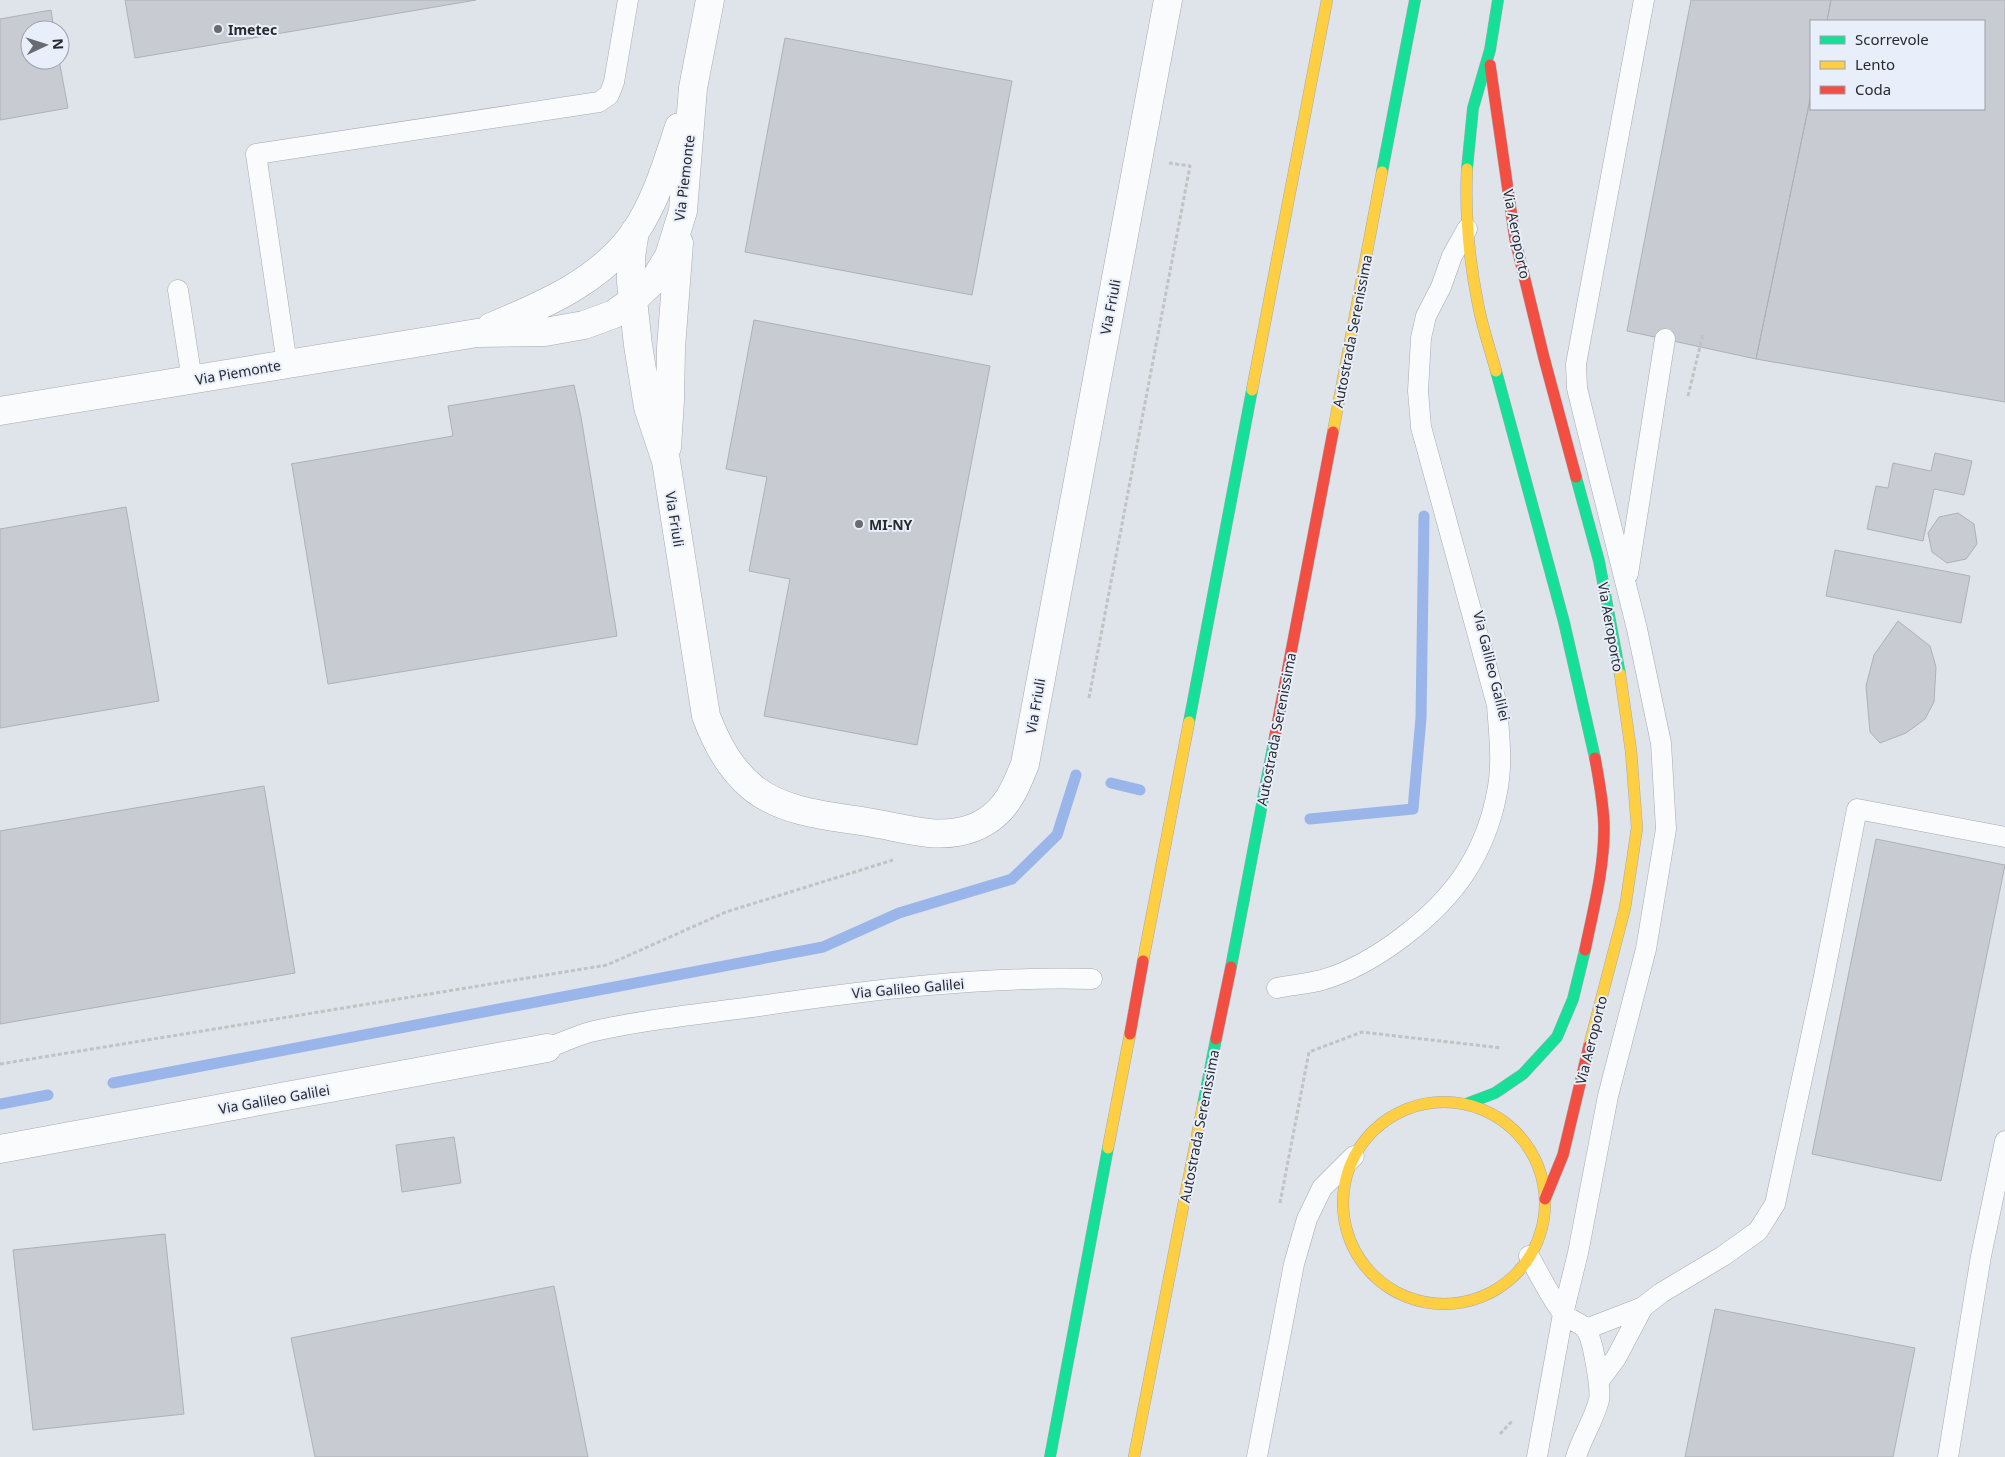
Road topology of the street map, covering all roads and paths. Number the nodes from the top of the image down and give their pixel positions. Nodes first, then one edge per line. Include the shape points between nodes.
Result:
1 (628, 0) edge
2 (710, 0) edge
3 (1168, 0) edge
4 (1327, 0) edge
5 (1415, 0) edge
6 (1498, 0) edge
7 (1644, 0) edge
8 (1488, 56) junction
9 (693, 88) junction
10 (1163, 162) dead end
11 (682, 211) junction
12 (635, 231) junction
13 (1468, 238) junction
14 (178, 290) dead end
15 (633, 300) junction
16 (477, 333) junction
17 (1664, 339) dead end
18 (287, 364) junction
19 (192, 380) junction
20 (0, 411) edge
21 (666, 461) junction
22 (1626, 584) junction
23 (1089, 698) dead end
24 (930, 833) junction
25 (2005, 837) edge
26 (1092, 979) dead end
27 (1277, 988) dead end
28 (547, 1048) joint
29 (0, 1064) edge
30 (1466, 1104) junction
31 (2005, 1141) edge
32 (0, 1149) edge
33 (1354, 1156) junction
34 (1545, 1199) junction
35 (1529, 1256) junction
36 (1643, 1307) junction
37 (1563, 1314) junction
38 (1586, 1328) junction
39 (1599, 1380) junction
40 (1050, 1457) edge
41 (1134, 1457) edge
42 (1256, 1457) edge
43 (1537, 1457) edge
44 (1576, 1457) edge
45 (1948, 1457) edge

1 - 18 lane via 614,82 609,95 599,102 256,154
2 - 9 street, Via Piemonte
3 - 24 street, Via Friuli via 1025,764 1015,789 1001,810 984,823 957,832
4 - 40 main road, bridge
5 - 41 main road, Autostrada Serenissima, bridge
6 - 8 main road, Via Aeroporto
7 - 22 lane via 1576,364 1583,413
8 - 13 main road, Via Aeroporto via 1473,107 1469,137 1466,176
8 - 34 main road, Via Aeroporto via 1515,239 1599,561 1631,751 1637,828 1625,908 1563,1155
9 - 11 street, Via Piemonte
9 - 12 street, Via Piemonte via 660,183
10 - 23 path via 1190,166
11 - 15 street, Via Piemonte via 669,256 655,279
11 - 21 street, Via Friuli
12 - 15 street, Via Friuli
12 - 16 street, Via Piemonte via 614,258 577,286
13 - 27 lane, Via Galileo Galilei via 1452,256 1426,316 1421,338 1418,391 1421,427 1497,705 1501,747 1498,791 1485,836 1467,871 1444,899 1405,936 1366,962 1322,980
13 - 30 main road, Via Aeroporto via 1478,306 1586,714 1602,795 1604,830 1601,868 1582,964 1573,999 1557,1036 1523,1074 1495,1092
14 - 19 lane
15 - 16 street, Via Piemonte via 614,314 584,325 545,332
15 - 21 street, Via Friuli via 648,407
16 - 18 street, Via Piemonte
17 - 22 lane
18 - 19 street, Via Piemonte
19 - 20 street, Via Piemonte
21 - 24 street, Via Friuli via 706,716 716,743 732,767 754,789 778,803
22 - 37 lane via 1661,743 1666,829 1646,949 1608,1096
24 - 29 path via 890,862 726,912 607,965
25 - 36 lane via 1857,809 1775,1204 1758,1231
26 - 28 lane, Via Galileo Galilei via 983,982 859,992 724,1011 659,1032 608,1042
28 - 32 street, Via Galileo Galilei
30 - 33 main road via 1428,1103 1392,1116 1365,1140
30 - 34 main road via 1500,1119 1527,1145 1536,1162
31 - 45 lane via 1981,1256
33 - 35 main road via 1344,1192 1347,1228 1353,1245 1373,1274 1403,1295 1439,1304 1475,1299 1508,1281
33 - 42 lane via 1322,1188 1307,1219 1294,1264
34 - 35 main road via 1540,1235
35 - 37 lane
36 - 38 lane
36 - 39 lane via 1616,1358
37 - 38 lane
37 - 43 lane
38 - 39 lane
39 - 44 lane via 1599,1398

